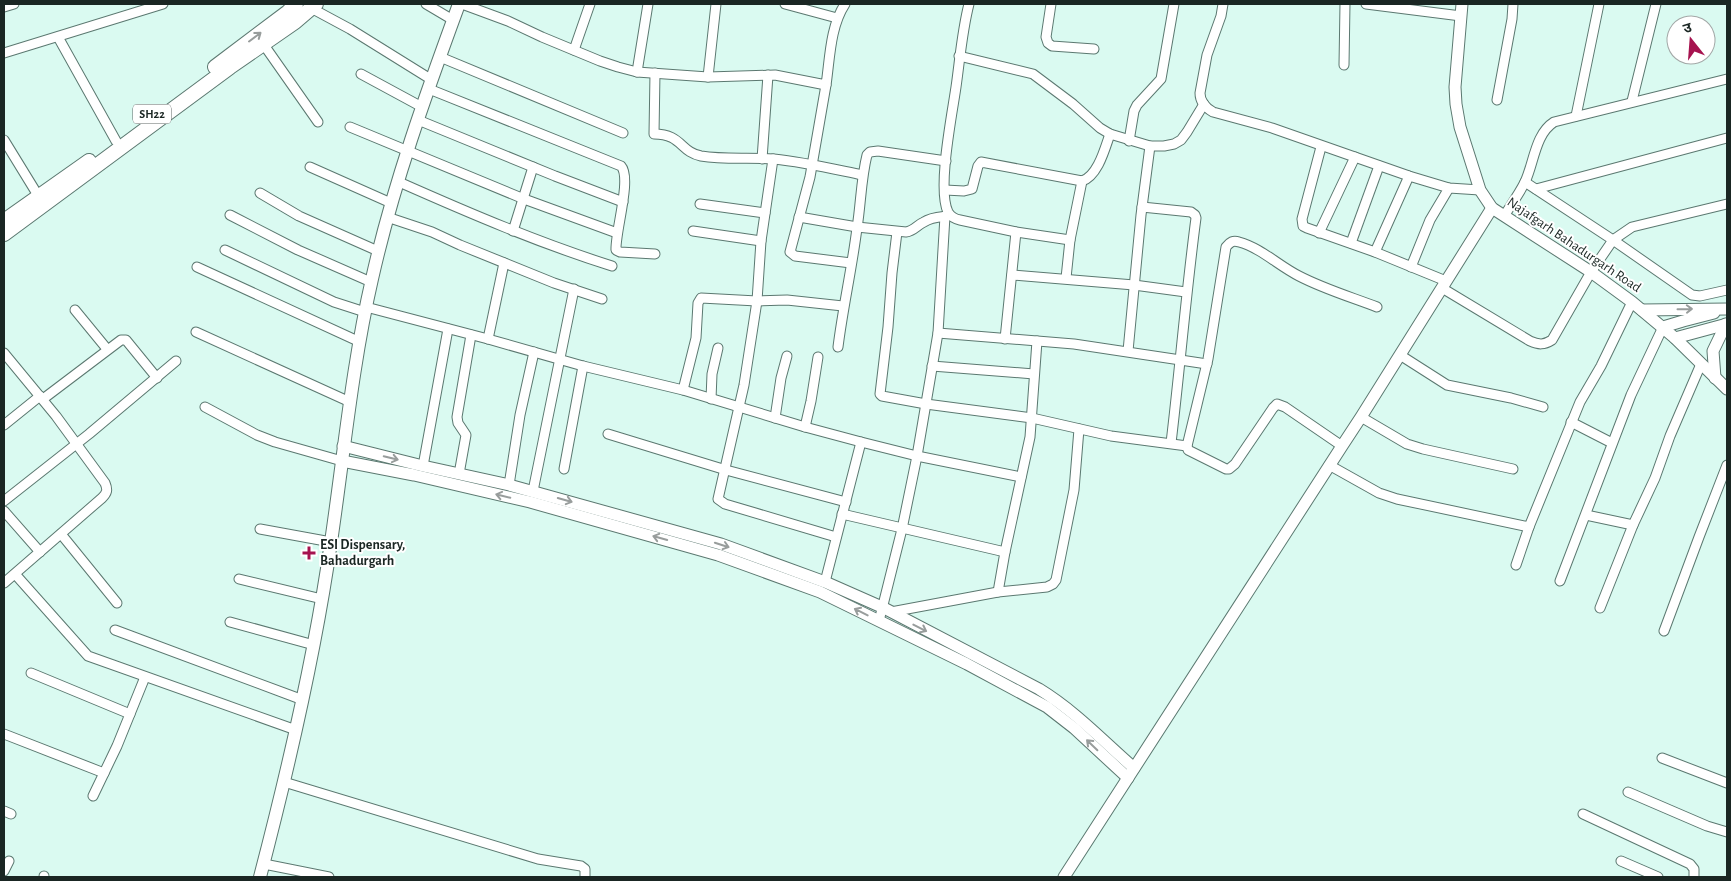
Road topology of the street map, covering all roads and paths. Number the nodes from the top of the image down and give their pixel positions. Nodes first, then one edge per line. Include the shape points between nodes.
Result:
1 (14, 4) edge
2 (163, 4) edge
3 (296, 4) edge
4 (426, 4) edge
5 (461, 4) edge
6 (590, 4) edge
7 (648, 4) edge
8 (716, 4) edge
9 (785, 4) edge
10 (845, 4) edge
11 (969, 4) edge
12 (1051, 4) edge
13 (1174, 4) edge
14 (1223, 4) edge
15 (1345, 4) edge
16 (1366, 4) edge
17 (1462, 4) edge
18 (1513, 4) edge
19 (1599, 4) edge
20 (1656, 4) edge
21 (4, 6) edge
22 (313, 6) edge
23 (1402, 6) edge
24 (1461, 16) junction
25 (838, 18) junction
26 (453, 20) junction
27 (58, 37) junction
28 (264, 45) junction
29 (1094, 49) dead end
30 (574, 50) junction
31 (4, 53) edge
32 (959, 56) junction
33 (440, 57) junction
34 (1344, 65) dead end
35 (637, 72) junction
36 (655, 73) junction
37 (361, 74) dead end
38 (768, 75) junction
39 (708, 76) junction
40 (1727, 79) edge
41 (430, 84) junction
42 (826, 85) junction
43 (1497, 100) dead end
44 (1632, 102) junction
45 (1204, 104) junction
46 (422, 107) junction
47 (161, 114) junction
48 (1576, 116) junction
49 (418, 120) junction
50 (318, 122) dead end
51 (350, 127) dead end
52 (623, 133) dead end
53 (1110, 134) junction
54 (1727, 138) edge
55 (4, 140) edge
56 (116, 141) junction
57 (1129, 141) junction
58 (1150, 146) junction
59 (1321, 147) junction
60 (407, 152) junction
61 (1355, 157) junction
62 (762, 159) junction
63 (773, 159) junction
64 (946, 162) junction
65 (812, 165) junction
66 (1379, 166) junction
67 (310, 167) dead end
68 (533, 168) junction
69 (862, 175) junction
70 (1409, 176) junction
71 (1082, 181) junction
72 (399, 182) junction
73 (1525, 182) junction
74 (1449, 188) junction
75 (1536, 189) junction
76 (945, 190) junction
77 (1480, 190) junction
78 (260, 193) dead end
79 (39, 197) junction
80 (524, 199) junction
81 (623, 202) junction
82 (391, 203) junction
83 (700, 204) dead end
84 (1727, 204) edge
85 (1142, 207) junction
86 (1492, 208) junction
87 (766, 213) junction
88 (230, 215) dead end
89 (948, 216) junction
90 (1504, 216) junction
91 (387, 217) junction
92 (799, 217) junction
93 (4, 221) edge
94 (857, 227) junction
95 (513, 231) junction
96 (693, 232) dead end
97 (897, 232) junction
98 (1016, 232) junction
99 (617, 233) junction
100 (1319, 233) junction
101 (4, 234) edge
102 (1070, 240) junction
103 (1613, 240) junction
104 (761, 241) junction
105 (1351, 243) junction
106 (225, 250) dead end
107 (378, 251) junction
108 (1375, 252) junction
109 (655, 254) dead end
110 (504, 263) junction
111 (850, 263) junction
112 (612, 266) dead end
113 (197, 267) dead end
114 (1412, 267) junction
115 (1591, 272) junction
116 (1012, 274) junction
117 (1066, 278) junction
118 (371, 282) junction
119 (1444, 284) junction
120 (1134, 285) junction
121 (574, 289) junction
122 (1727, 290) edge
123 (1186, 292) junction
124 (602, 299) dead end
125 (757, 301) junction
126 (1632, 302) junction
127 (843, 306) junction
128 (1378, 307) dead end
129 (75, 310) dead end
130 (365, 310) junction
131 (1642, 310) junction
132 (1727, 310) edge
133 (1727, 324) edge
134 (1663, 327) junction
135 (448, 329) junction
136 (196, 332) dead end
137 (938, 333) junction
138 (471, 335) junction
139 (1675, 338) junction
140 (488, 339) junction
141 (1005, 339) junction
142 (1037, 341) junction
143 (360, 342) junction
144 (838, 347) dead end
145 (718, 348) dead end
146 (108, 350) junction
147 (1128, 351) junction
148 (534, 352) junction
149 (4, 353) edge
150 (1400, 355) junction
151 (787, 356) dead end
152 (818, 357) dead end
153 (559, 359) junction
154 (1181, 360) junction
155 (176, 361) dead end
156 (1206, 364) junction
157 (1700, 364) junction
158 (583, 366) junction
159 (932, 366) junction
160 (1034, 374) junction
161 (157, 378) junction
162 (1715, 378) junction
163 (1727, 388) edge
164 (683, 390) junction
165 (42, 398) junction
166 (711, 399) junction
167 (350, 402) junction
168 (926, 404) junction
169 (205, 407) dead end
170 (738, 407) junction
171 (1543, 407) dead end
172 (1361, 417) junction
173 (775, 418) junction
174 (1032, 418) junction
175 (1572, 422) junction
176 (4, 425) edge
177 (805, 427) junction
178 (1079, 429) junction
179 (608, 434) dead end
180 (861, 442) junction
181 (77, 443) junction
182 (1612, 443) junction
183 (1171, 444) junction
184 (343, 446) junction
185 (1187, 446) junction
186 (1342, 446) junction
187 (917, 456) junction
188 (342, 461) junction
189 (1329, 465) junction
190 (1727, 465) edge
191 (423, 466) junction
192 (564, 469) dead end
193 (1513, 469) dead end
194 (726, 470) junction
195 (459, 474) junction
196 (1021, 477) junction
197 (509, 485) junction
198 (533, 491) junction
199 (4, 501) edge
200 (846, 502) junction
201 (4, 511) edge
202 (842, 514) junction
203 (1586, 515) junction
204 (1632, 525) junction
205 (1530, 527) junction
206 (260, 529) dead end
207 (902, 529) junction
208 (61, 534) junction
209 (836, 537) junction
210 (331, 542) junction
211 (40, 552) junction
212 (1004, 552) junction
213 (1516, 565) dead end
214 (14, 574) junction
215 (239, 579) dead end
216 (1560, 581) dead end
217 (825, 582) junction
218 (4, 583) edge
219 (998, 592) junction
220 (322, 599) junction
221 (117, 603) dead end
222 (1600, 608) dead end
223 (887, 610) junction
224 (879, 621) junction
225 (230, 622) dead end
226 (115, 630) dead end
227 (1664, 631) dead end
228 (314, 645) junction
229 (31, 673) dead end
230 (145, 676) junction
231 (303, 700) junction
232 (130, 714) junction
233 (296, 730) junction
234 (4, 734) edge
235 (1662, 758) dead end
236 (104, 773) junction
237 (1131, 773) junction
238 (284, 782) junction
239 (1727, 783) edge
240 (1628, 792) dead end
241 (93, 796) dead end
242 (1583, 814) dead end
243 (1727, 832) edge
244 (9, 861) dead end
245 (1622, 861) dead end
246 (264, 864) junction
247 (4, 871) edge
248 (260, 877) edge
249 (329, 877) edge
250 (585, 877) edge
251 (1064, 877) edge
252 (1658, 877) edge
253 (1694, 877) edge

1 - 21 street
2 - 27 street
47 -> 3 main road, SH22
4 - 26 street
5 - 26 main road
5 - 30 street
6 - 30 street
7 - 35 street
8 - 39 street
9 - 25 street
10 - 25 street
11 - 32 street
12 - 29 street via 1048,43
13 - 57 street via 1161,79 1137,105
14 - 45 street via 1206,55 1200,93
15 - 34 street
16 - 23 street
17 - 24 street, Najafgarh Bahadurgarh Road
18 - 43 street
19 - 48 street
20 - 44 street
22 - 28 main road, SH22
22 - 41 street
23 - 24 street
24 - 77 street, Najafgarh Bahadurgarh Road via 1456,104
25 - 42 street
26 - 33 main road
27 - 31 street
27 - 56 street
28 - 47 main road, SH22
28 - 50 street
30 - 35 street
32 - 53 street via 1033,74
32 - 64 street
33 - 41 main road
33 - 52 street
35 - 36 street
36 - 39 street
36 - 62 street via 654,134 669,135 701,156
37 - 46 street
38 - 39 street
38 - 42 street
38 - 62 street
40 - 44 street
41 - 46 main road
41 - 81 street via 621,166 624,170
42 - 65 street
44 - 48 street
45 - 58 street via 1181,140 1164,146
45 - 59 street via 1213,112 1272,128
46 - 49 main road
47 - 56 main road, SH22
47 - 101 main road, SH22
48 - 73 street via 1547,126
49 - 60 main road
49 - 68 street
51 - 60 street
53 - 57 street
53 - 71 street via 1098,165 1087,180
54 - 75 street
55 - 79 street
56 - 79 main road, SH22
57 - 58 street
58 - 85 street
59 - 61 street
59 - 100 street via 1302,221 1306,228
60 - 72 main road
60 - 80 street
61 - 66 street
61 - 100 street
62 - 63 street
63 - 65 street
63 - 87 street
64 - 69 street via 872,151 867,155
64 - 76 street
65 - 69 street
65 - 92 street
66 - 70 street
66 - 105 street
67 - 82 street
68 - 80 street
68 - 81 street
69 - 94 street
70 - 74 street
70 - 108 street
71 - 76 street via 982,162 972,189
71 - 102 street
72 - 82 main road
72 - 95 street
73 - 75 street
73 - 90 street
74 - 77 street
74 - 114 street via 1430,220
75 - 103 street
76 - 89 street
77 - 86 street, Najafgarh Bahadurgarh Road
78 - 107 street via 299,216
79 - 93 main road, SH22
80 - 95 street
80 - 99 street
81 - 99 street
82 - 91 main road
83 - 87 street
84 - 103 street via 1632,227
85 - 120 street
85 - 123 street via 1195,215
86 - 90 street, Najafgarh Bahadurgarh Road
86 - 119 street
87 - 104 street
88 - 118 street
89 - 97 street via 923,222 911,232
89 - 98 street
89 - 137 street
90 - 115 street, Najafgarh Bahadurgarh Road
91 - 107 main road
91 - 110 street via 432,232
92 - 94 street
92 - 111 street via 790,250 792,255
94 - 97 street
94 - 111 street
95 - 112 street
96 - 104 street
97 - 168 street via 880,394 885,398
98 - 102 street
98 - 116 street
99 - 109 street via 618,251
100 - 105 street
102 - 117 street
103 - 115 street
103 - 122 street via 1692,295
104 - 125 street
105 - 108 street
106 - 130 street via 328,299
107 - 118 main road
108 - 114 street
110 - 121 street
110 - 140 street
111 - 127 street
113 - 143 street
114 - 119 street
115 - 119 street via 1552,340 1546,344 1530,341
115 - 126 street, Najafgarh Bahadurgarh Road
116 - 117 street
116 - 141 street
117 - 120 street
118 - 130 main road
119 - 150 street
120 - 123 street
120 - 147 street
121 - 124 street
121 - 153 street
123 - 154 street
125 - 127 street via 787,300
125 - 164 street via 704,297 699,300 695,346
125 - 170 street
126 - 131 street, Najafgarh Bahadurgarh Road
126 - 175 street
127 - 144 street
128 - 156 street via 1322,287 1242,243 1230,242 1226,247
129 - 146 street
130 - 135 street
130 - 143 main road
131 -> 132 street
131 - 134 street, Najafgarh Bahadurgarh Road
132 - 134 street
133 - 139 street
133 - 162 street via 1713,351
134 - 139 street, Najafgarh Bahadurgarh Road
134 - 182 street
135 - 138 street
135 - 191 street
136 - 167 street
137 - 141 street
137 - 159 street
138 - 140 street
138 - 195 street via 457,417 466,435
139 - 157 street, Najafgarh Bahadurgarh Road
140 - 148 street
141 - 142 street
142 - 147 street
142 - 160 street
143 - 167 main road
145 - 166 street
146 - 161 street via 126,340
146 - 165 street
147 - 154 street
148 - 153 street
148 - 197 street
149 - 165 street
150 - 171 street via 1447,385
150 - 172 street
151 - 173 street
152 - 177 street
153 - 158 street
153 - 198 street
154 - 156 street
154 - 183 street
155 - 161 street
156 - 185 street
157 - 162 street, Najafgarh Bahadurgarh Road
157 - 204 street via 1655,478
158 - 164 street
158 - 192 street
159 - 160 street
159 - 168 street
160 - 174 street
161 - 181 street
162 - 163 street, Najafgarh Bahadurgarh Road
164 - 166 street
165 - 176 street
165 - 181 street
166 - 170 street
167 - 184 main road
168 - 174 street
168 - 187 street
169 - 188 street via 274,442
170 - 173 street
170 - 194 street
172 - 186 street
172 - 193 street via 1407,444
173 - 177 street
174 - 178 street
174 - 196 street
175 - 182 street
175 - 205 street
177 - 180 street
178 - 183 street
178 - 219 street via 1074,490 1056,580 1046,587
179 - 194 street
180 - 187 street
180 - 200 street
181 - 199 street
181 - 208 street via 106,483 106,494
182 - 203 street
183 - 185 street
184 - 188 main road
184 -> 191 street
185 - 186 street via 1191,453 1229,469 1277,404
186 - 189 street
187 - 196 street
187 - 207 street
188 - 210 main road
224 -> 188 street via 820,592 718,555 530,502
189 - 205 street via 1379,494
189 - 237 street
190 - 227 street
191 - 195 street
194 - 200 street
194 - 209 street via 718,497 720,502
195 - 197 street
196 - 212 street
197 - 198 street
198 -> 217 street via 721,544
200 - 202 street
201 - 211 street
202 - 207 street
202 - 209 street
203 - 204 street
203 - 216 street
204 - 222 street
205 - 213 street
206 - 210 street
207 - 212 street
207 - 223 street
208 - 211 street
208 - 221 street
209 - 217 street
210 - 220 main road
211 - 214 street
212 - 219 street
214 - 218 street
214 - 230 street via 88,656
215 - 220 street
217 - 223 street
219 - 223 street
220 - 228 main road
223 - 224 street
223 -> 237 street via 1054,698 1082,719
237 -> 224 street via 1048,707
225 - 228 street
226 - 231 street
228 - 231 main road
229 - 232 street
230 - 232 street
230 - 233 street
231 - 233 main road
232 - 236 street
233 - 238 main road
234 - 236 street
235 - 239 street
236 - 241 street
237 - 251 street
238 - 246 main road
238 - 250 street via 538,859 581,866 585,868
240 - 243 street
242 - 253 street via 1690,864
244 - 247 street
245 - 252 street
246 - 248 main road
246 - 249 street

